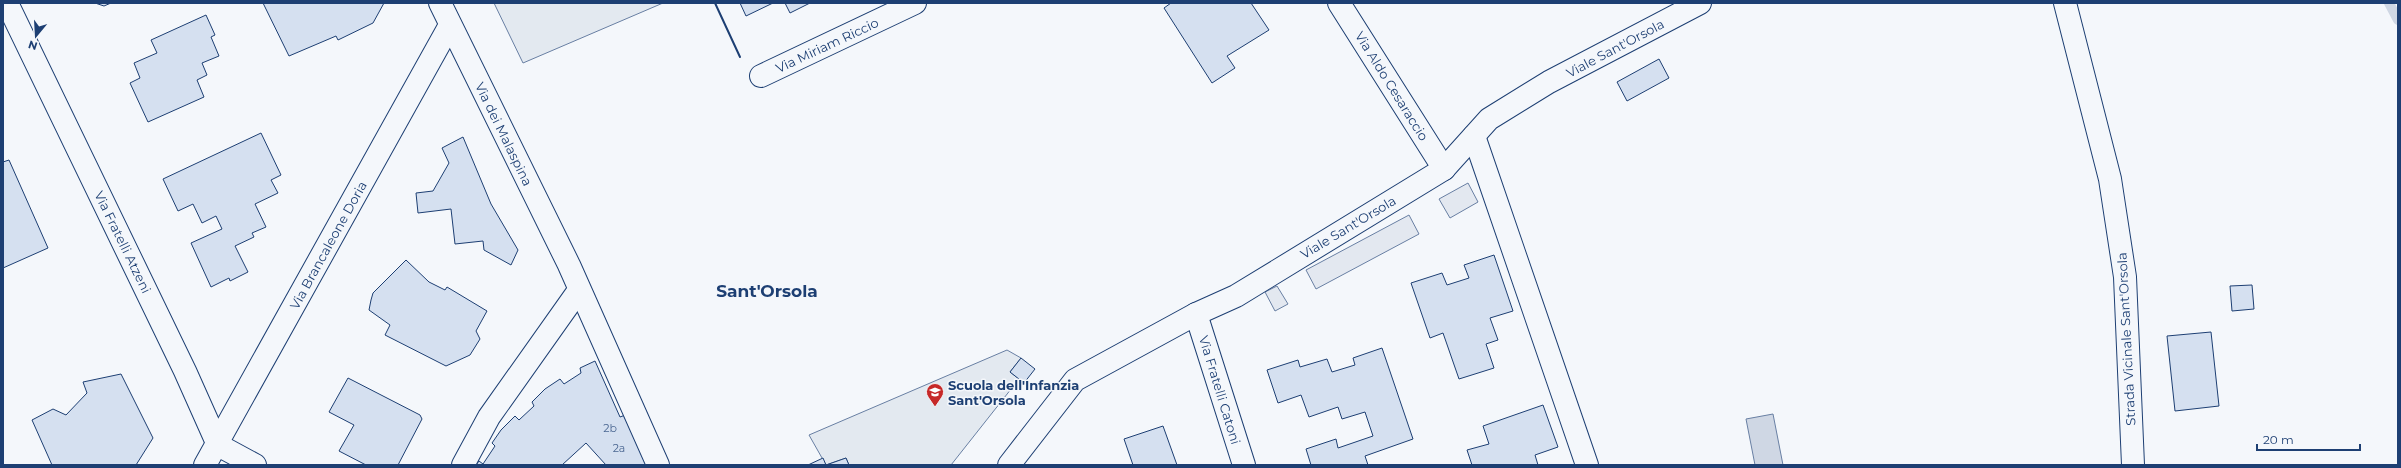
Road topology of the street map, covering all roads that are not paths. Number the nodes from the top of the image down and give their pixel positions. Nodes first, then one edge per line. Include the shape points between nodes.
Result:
1 (7, 3) edge
2 (440, 3) edge
3 (915, 3) edge
4 (1340, 3) edge
5 (1700, 3) edge
6 (2065, 3) edge
7 (450, 25) junction
8 (761, 76) dead end
9 (1474, 136) junction
10 (1444, 169) junction
11 (579, 290) junction
12 (1196, 314) junction
13 (218, 445) junction
14 (205, 465) edge
15 (255, 465) edge
16 (463, 465) edge
17 (658, 465) edge
18 (1009, 465) edge
19 (1244, 465) edge
20 (1587, 465) edge
21 (2133, 465) edge

1 - 13 street, Via Fratelli Atzeni via 185,371
2 - 7 street, Via dei Malaspina
3 - 8 street, Via Miriam Riccio
4 - 10 street, Via Aldo Cesaraccio
5 - 9 street, Viale Sant'Orsola via 1549,82 1489,119
6 - 21 street, Strada Vicinale Sant'Orsola via 2110,179 2122,254
7 - 11 street, Via dei Malaspina
7 - 13 street, Via Brancaleone Doria
9 - 10 street, Viale Sant'Orsola
9 - 20 street
10 - 12 street, Viale Sant'Orsola via 1236,296
11 - 16 street via 489,417
11 - 17 street, Via dei Malaspina
12 - 18 street, Viale Sant'Orsola via 1075,380
12 - 19 street, Via Fratelli Catoni
13 - 14 street, Via Brancaleone Doria
13 - 15 street

